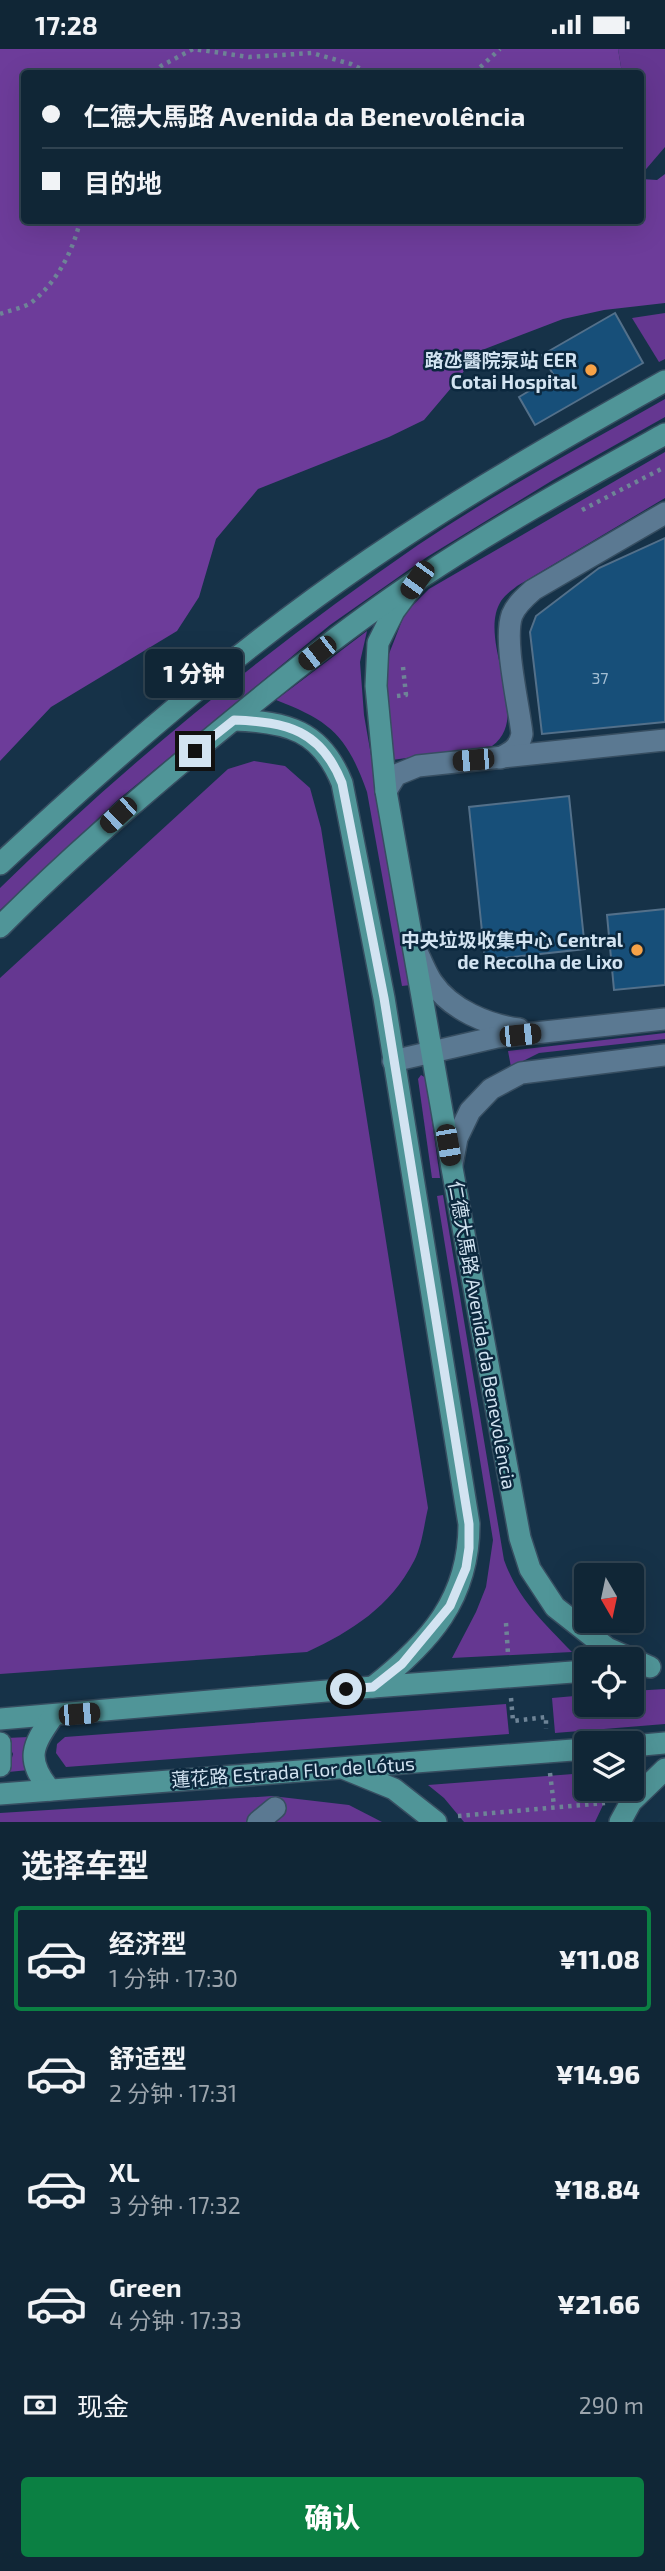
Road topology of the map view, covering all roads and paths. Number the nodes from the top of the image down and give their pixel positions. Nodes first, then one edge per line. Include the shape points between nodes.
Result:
1 (500, 49) edge
2 (157, 70) edge
3 (363, 70) edge
4 (477, 70) edge
5 (79, 224) edge
6 (0, 314) edge
7 (665, 381) edge
8 (665, 434) edge
9 (665, 467) edge
10 (580, 511) dead end
11 (665, 513) edge
12 (417, 580) junction
13 (402, 666) dead end
14 (379, 699) junction
15 (234, 720) junction
16 (665, 740) edge
17 (500, 758) junction
18 (387, 791) junction
19 (0, 864) edge
20 (0, 927) edge
21 (415, 948) junction
22 (665, 1019) edge
23 (542, 1033) junction
24 (432, 1052) junction
25 (665, 1055) edge
26 (393, 1061) junction
27 (452, 1168) junction
28 (506, 1623) dead end
29 (649, 1667) edge
30 (574, 1672) edge
31 (510, 1677) junction
32 (373, 1687) junction
33 (53, 1716) junction
34 (0, 1719) edge
35 (0, 1743) edge
36 (665, 1743) edge
37 (644, 1745) edge
38 (574, 1750) edge
39 (547, 1752) junction
40 (0, 1766) edge
41 (341, 1767) junction
42 (665, 1769) edge
43 (50, 1790) junction
44 (0, 1794) edge
45 (554, 1807) junction
46 (275, 1808) dead end
47 (622, 1818) edge
48 (258, 1822) edge
49 (436, 1822) edge
50 (449, 1822) edge

1 - 4 path
2 - 3 path via 193,49 249,57 312,53
5 - 6 path via 58,274 30,303
7 - 19 main road via 449,507 314,599 90,780
8 - 12 main road via 557,493
9 - 10 path
11 - 17 street via 520,602 512,615 510,642 520,744
12 - 14 main road, 仁德大馬路 Avenida da Benevolência via 378,643
12 - 15 main road
13 - 14 path via 406,695
14 - 18 main road, 仁德大馬路 Avenida da Benevolência
15 - 20 main road via 118,815
15 - 26 main road via 284,726 321,746 334,763 342,783
16 - 17 street
17 - 18 street via 418,766 396,775
18 - 21 main road, 仁德大馬路 Avenida da Benevolência
21 - 23 street via 433,984 464,1011 501,1027
21 - 24 main road, 仁德大馬路 Avenida da Benevolência
22 - 23 street
23 - 24 street via 497,1037
24 - 26 street
24 - 27 main road, 仁德大馬路 Avenida da Benevolência
25 - 27 street via 521,1073 491,1089 470,1111 457,1138
26 - 32 main road via 469,1524 469,1548 450,1606 415,1651
27 - 29 main road, 仁德大馬路 Avenida da Benevolência via 520,1538 530,1569 555,1607 607,1648
28 - 31 path
30 - 31 main road
31 - 32 main road
31 - 39 path via 513,1721 546,1717
32 - 33 main road
33 - 34 main road
33 - 43 main road via 35,1742 34,1760
35 - 40 main road
36 - 37 main road
38 - 39 main road, 蓮花路 Estrada Flor de Lótus
39 - 41 main road, 蓮花路 Estrada Flor de Lótus
39 - 45 path
41 - 43 main road, 蓮花路 Estrada Flor de Lótus
41 - 49 main road via 394,1789
42 - 47 main road via 631,1802
43 - 44 main road, 蓮花路 Estrada Flor de Lótus
45 - 47 path via 604,1803
45 - 50 path via 459,1815
46 - 48 street

